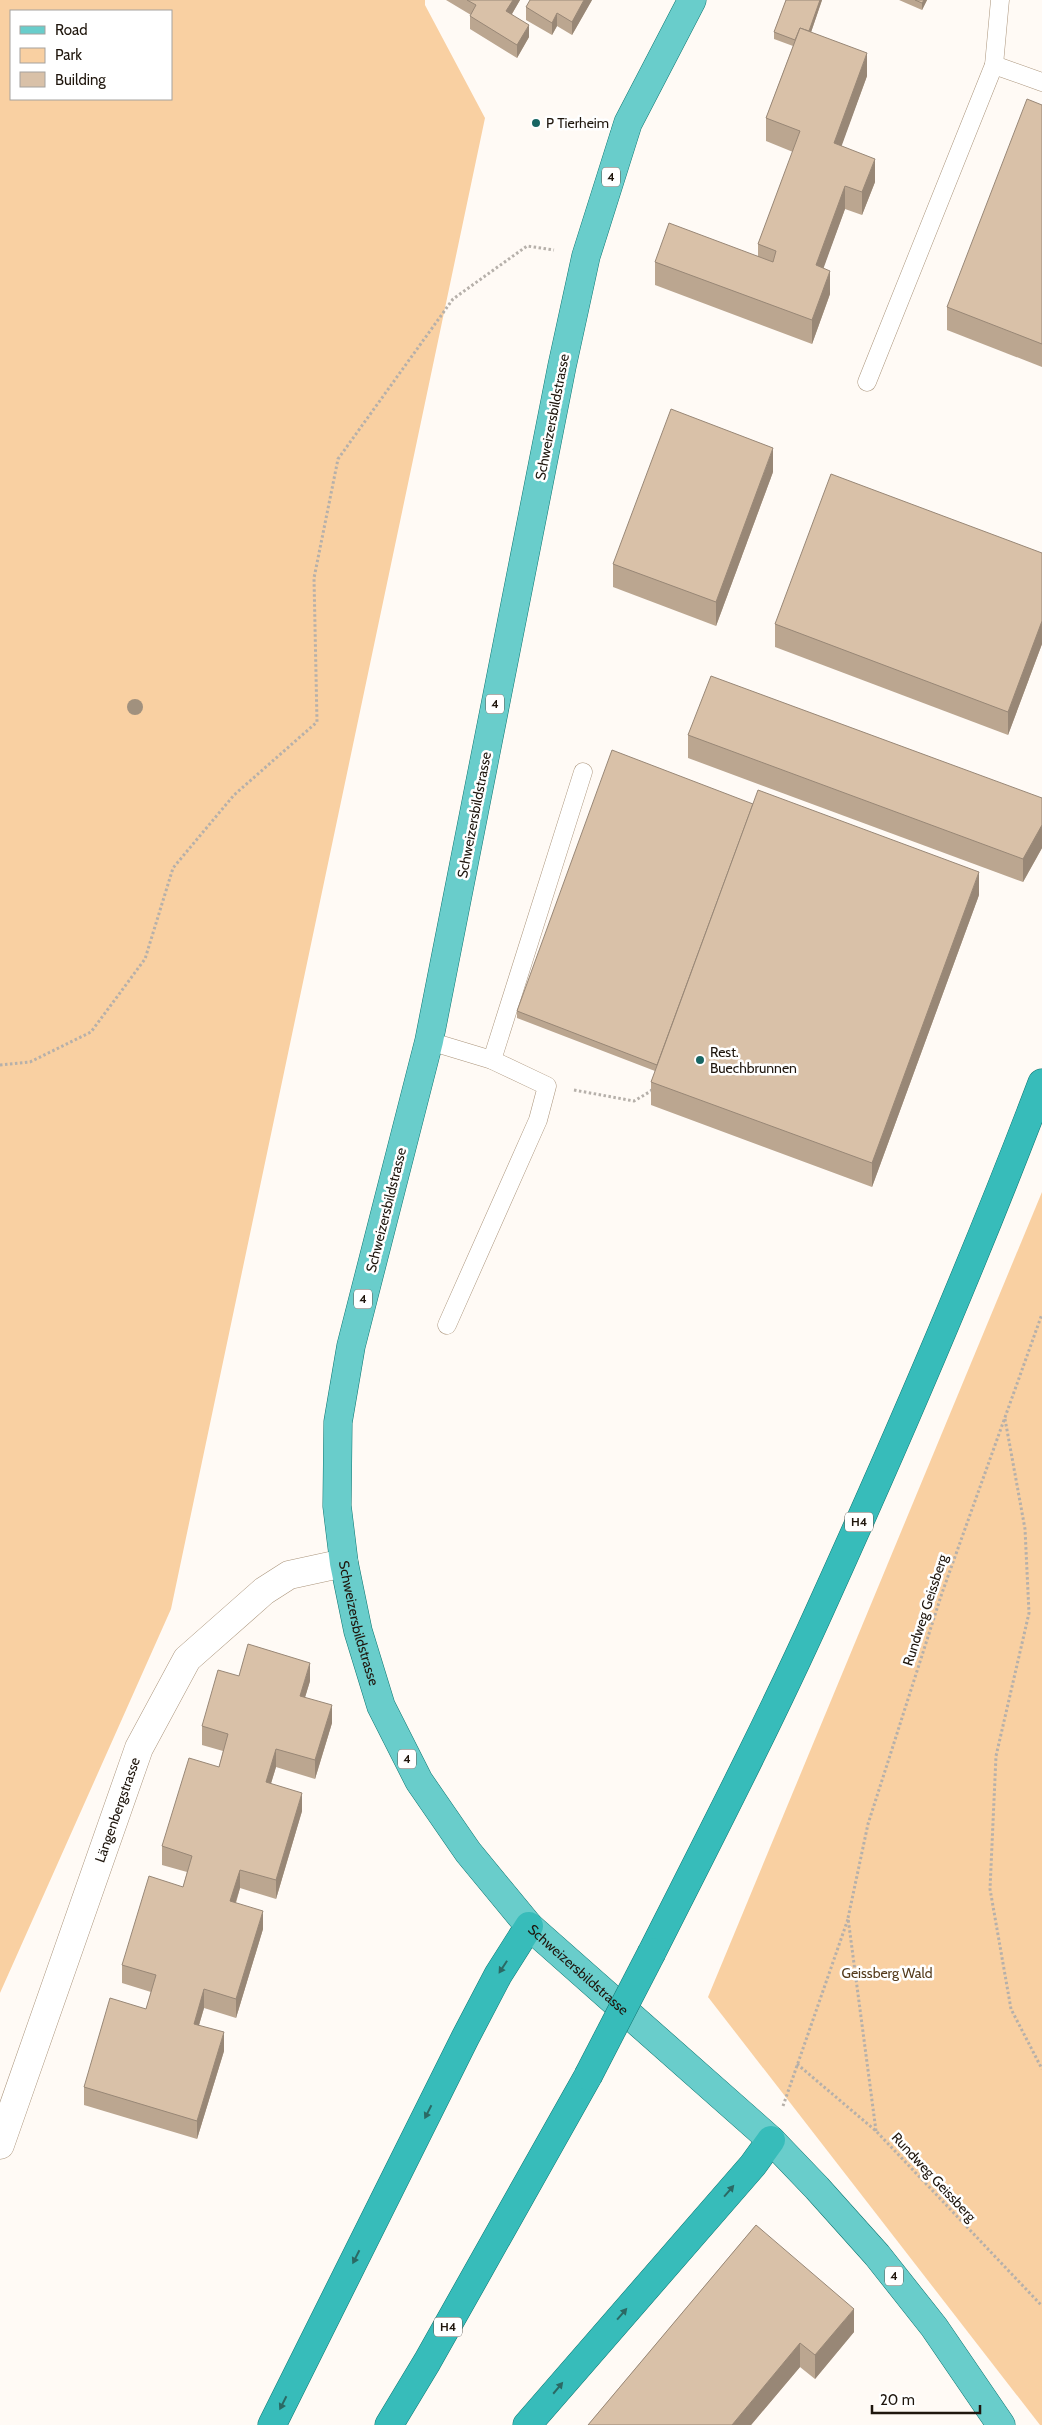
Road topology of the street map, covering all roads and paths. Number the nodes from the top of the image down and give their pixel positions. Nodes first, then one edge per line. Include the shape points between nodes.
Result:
1 (692, 0) edge
2 (1000, 0) edge
3 (994, 65) junction
4 (1042, 82) edge
5 (586, 256) junction
6 (867, 382) dead end
7 (584, 772) dead end
8 (429, 1041) junction
9 (492, 1060) junction
10 (0, 1064) edge
11 (654, 1082) edge
12 (1042, 1083) edge
13 (546, 1086) junction
14 (1042, 1314) edge
15 (447, 1325) dead end
16 (1005, 1419) junction
17 (344, 1562) junction
18 (848, 1918) junction
19 (529, 1926) junction
20 (797, 2064) junction
21 (1042, 2068) edge
22 (876, 2131) junction
23 (771, 2140) junction
24 (0, 2145) edge
25 (1042, 2306) edge
26 (272, 2425) edge
27 (389, 2425) edge
28 (527, 2425) edge
29 (1001, 2425) edge

1 - 5 main road, Schweizersbildstrasse / 4 via 628,123
2 - 3 lane
3 - 4 lane
3 - 6 lane
5 - 8 main road, Schweizersbildstrasse / 4
5 - 10 path via 527,246 452,299 338,459 314,578 318,722 234,795 173,868 145,959 91,1032 30,1062
7 - 9 lane
8 - 9 lane
8 - 17 main road, Schweizersbildstrasse / 4 via 351,1346 340,1412 337,1506
9 - 13 lane
11 - 13 path via 651,1091 634,1101
12 - 27 highway, H4, bridge via 924,1375 818,1614 588,2076 428,2362
13 - 15 lane via 538,1120
14 - 16 path, Rundweg Geissberg
16 - 18 path, Rundweg Geissberg via 942,1593 868,1824
16 - 21 path via 1025,1530 1029,1613 996,1756 990,1889 1011,2009
17 - 19 main road, Schweizersbildstrasse / 4 via 358,1631 381,1706 418,1781 468,1852
17 - 24 street, Längenbergstrasse via 289,1575 264,1591 187,1659 139,1748
18 - 20 path, Rundweg Geissberg
18 - 22 path, Rundweg Geissberg
19 - 23 main road, Schweizersbildstrasse / 4
19 -> 26 highway via 498,1975 465,2038
20 - 22 path
20 - 23 path, Rundweg Geissberg
22 - 25 path, Rundweg Geissberg
28 -> 23 highway
23 - 29 main road, Schweizersbildstrasse / 4 via 877,2255 934,2327

